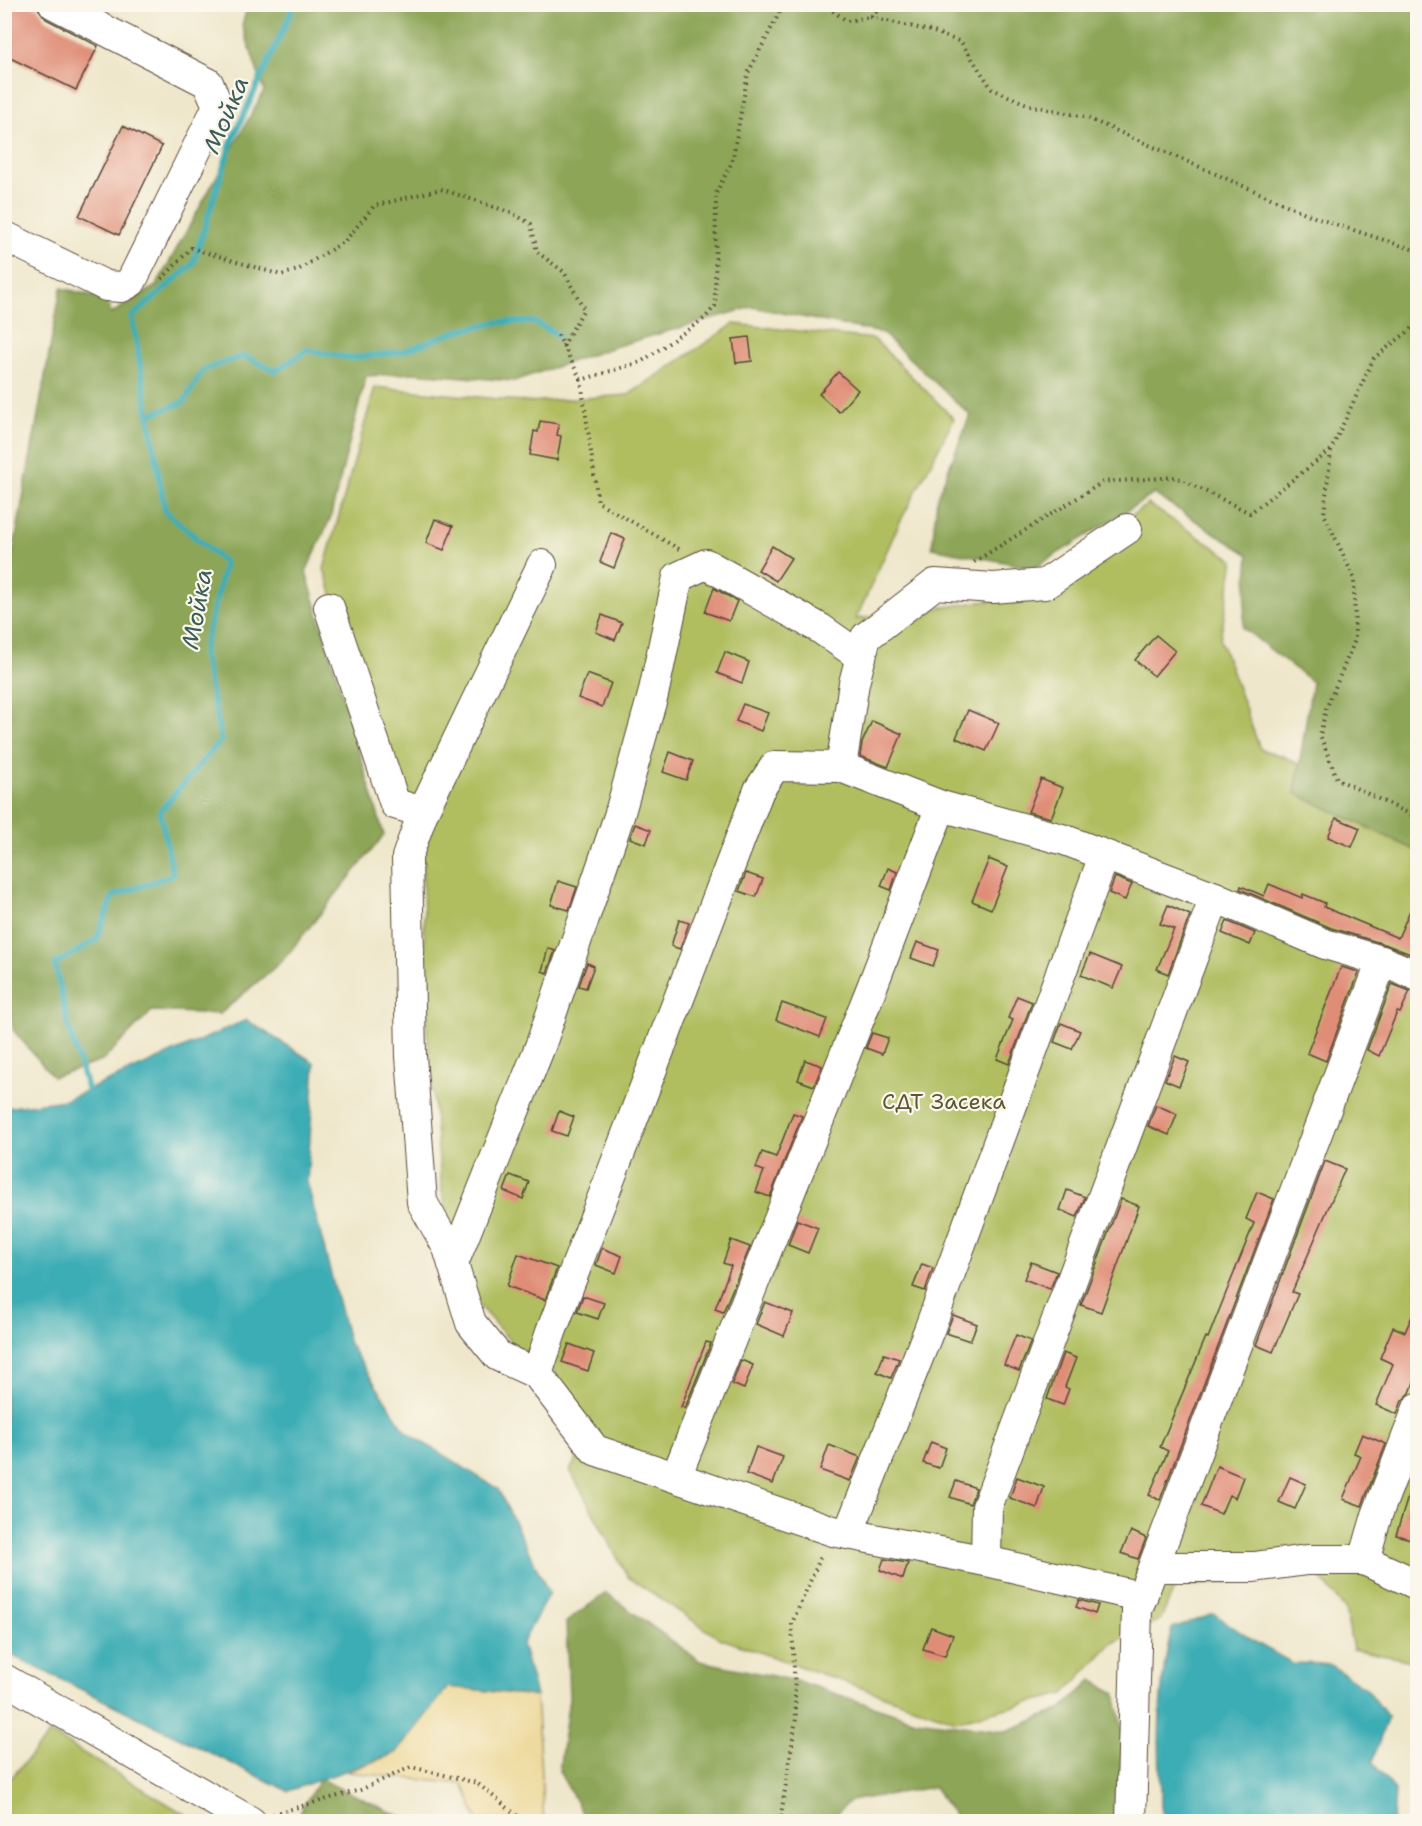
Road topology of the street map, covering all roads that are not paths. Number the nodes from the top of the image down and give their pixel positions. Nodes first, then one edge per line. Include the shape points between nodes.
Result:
1 (54, 4) edge
2 (4, 236) edge
3 (1127, 529) dead end
4 (542, 565) dead end
5 (329, 607) dead end
6 (861, 657) junction
7 (841, 767) junction
8 (941, 806) junction
9 (423, 812) junction
10 (1104, 856) junction
11 (1215, 897) junction
12 (1382, 961) junction
13 (1418, 976) edge
14 (453, 1264) junction
15 (537, 1374) junction
16 (1418, 1408) edge
17 (676, 1477) junction
18 (840, 1533) junction
19 (1364, 1560) junction
20 (986, 1561) junction
21 (1155, 1567) junction
22 (1418, 1585) edge
23 (1142, 1597) junction
24 (4, 1679) edge
25 (259, 1818) edge
26 (1131, 1821) edge

1 - 2 street via 208,83 218,106 131,282 106,286
3 - 6 street via 1045,584 993,588 934,584 866,637
4 - 9 street
5 - 9 street via 395,804
6 - 7 street
6 - 14 street via 706,564 678,577 654,695 619,816 541,1044
7 - 8 street
7 - 15 street via 775,766 759,790
8 - 10 street via 1065,840
8 - 17 street
9 - 14 street via 407,857 411,1056 422,1202
10 - 11 street
10 - 18 street via 929,1330
11 - 12 street via 1326,944
11 - 20 street via 987,1508
12 - 13 street
12 - 21 street
14 - 15 street via 471,1323 498,1356
15 - 17 street via 595,1450
16 - 19 street
17 - 18 street
18 - 20 street
19 - 21 street via 1307,1560 1254,1567
19 - 22 street
20 - 23 street
21 - 23 street
23 - 26 street via 1137,1611
24 - 25 street

